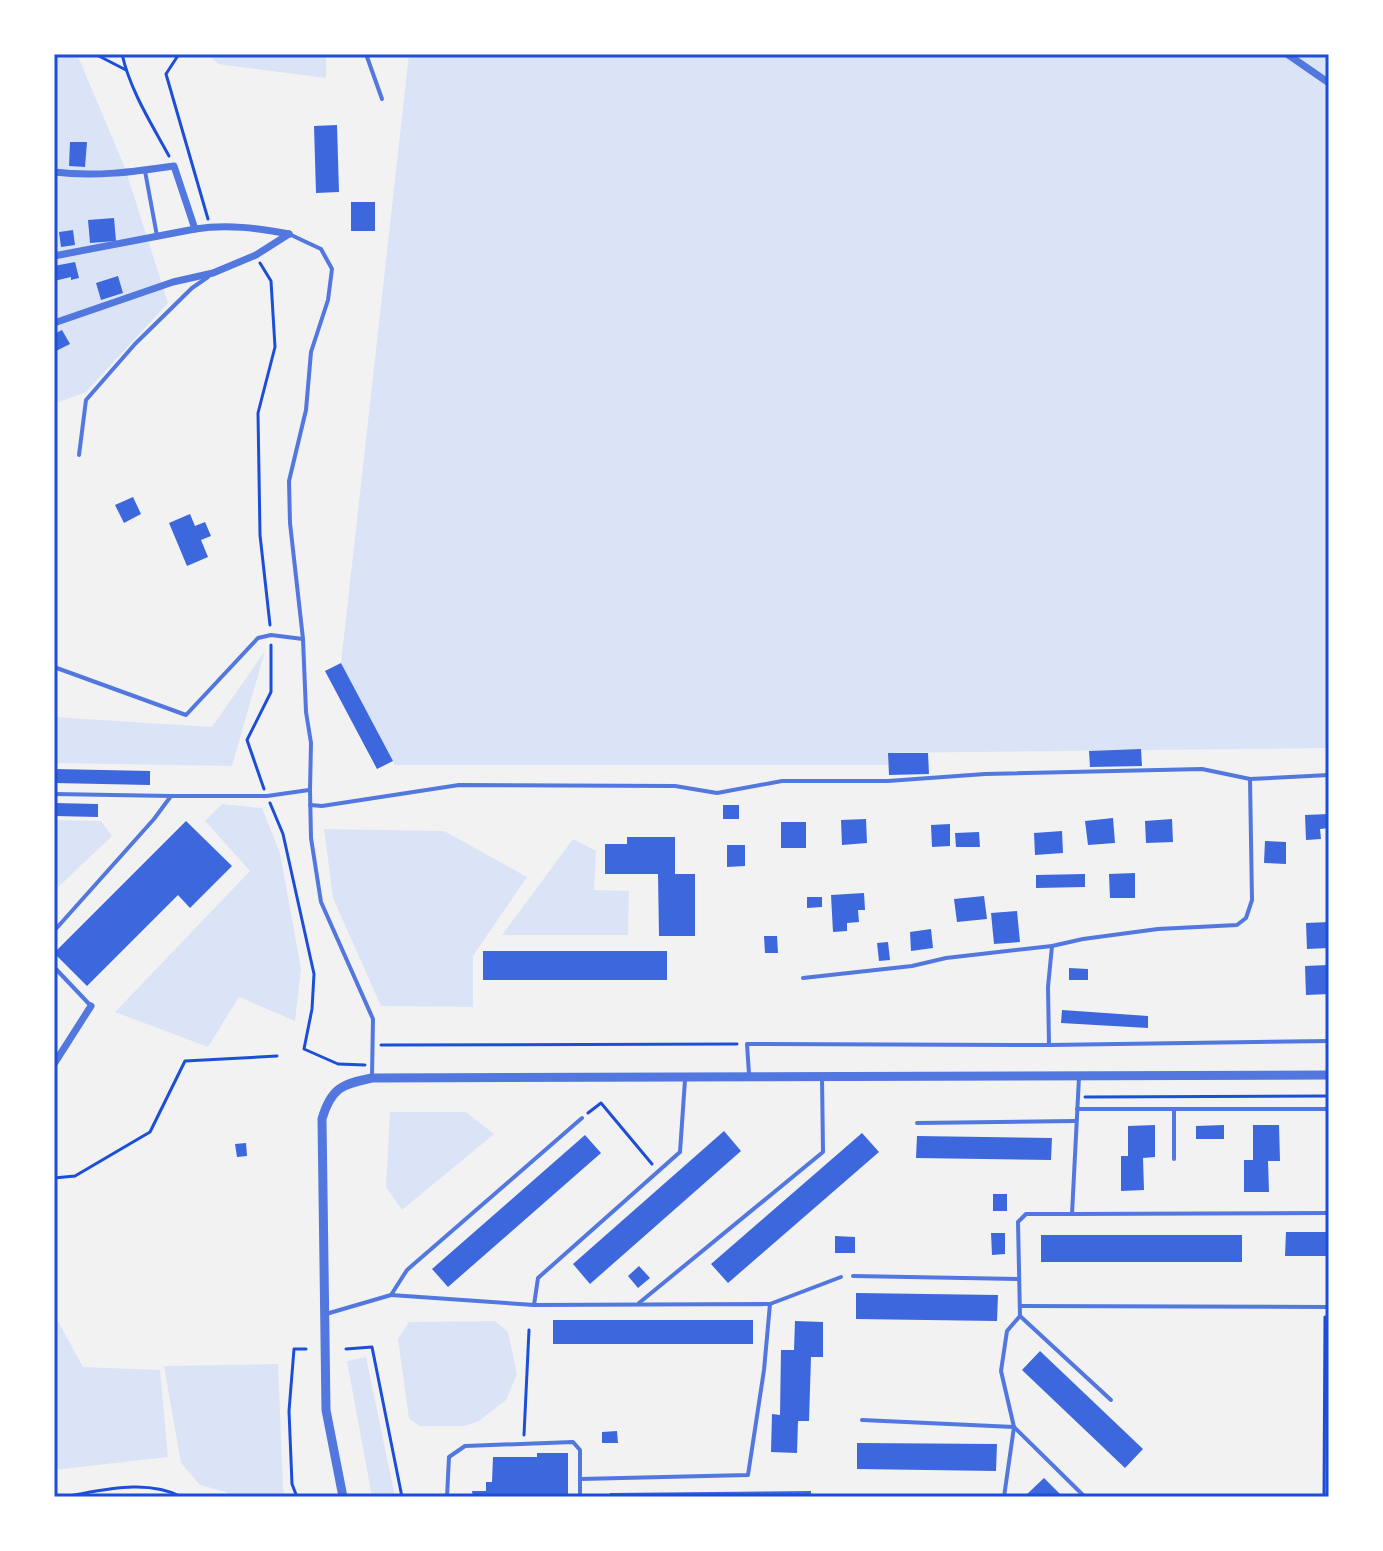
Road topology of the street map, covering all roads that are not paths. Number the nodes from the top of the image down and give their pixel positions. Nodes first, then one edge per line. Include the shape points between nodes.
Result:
1 (366, 54) edge
2 (1287, 54) edge
3 (1329, 83) edge
4 (382, 99) dead end
5 (145, 170) junction
6 (54, 172) edge
7 (195, 229) junction
8 (289, 234) junction
9 (157, 236) junction
10 (54, 256) edge
11 (213, 273) junction
12 (54, 323) edge
13 (79, 455) dead end
14 (303, 639) junction
15 (54, 667) edge
16 (1329, 775) edge
17 (1250, 779) junction
18 (310, 790) junction
19 (54, 794) edge
20 (171, 796) junction
21 (310, 805) junction
22 (54, 931) edge
23 (1052, 946) junction
24 (54, 967) edge
25 (803, 978) dead end
26 (91, 1006) joint
27 (1329, 1041) edge
28 (1049, 1045) junction
29 (54, 1064) edge
30 (1329, 1075) edge
31 (685, 1076) junction
32 (749, 1076) junction
33 (1079, 1076) junction
34 (822, 1077) junction
35 (372, 1078) junction
36 (1077, 1108) junction
37 (1329, 1109) edge
38 (1174, 1110) junction
39 (582, 1118) road end
40 (1076, 1121) junction
41 (917, 1123) dead end
42 (1174, 1159) dead end
43 (1329, 1213) edge
44 (1072, 1214) junction
45 (853, 1276) dead end
46 (841, 1277) dead end
47 (1019, 1279) junction
48 (391, 1295) junction
49 (770, 1304) junction
50 (534, 1305) junction
51 (637, 1305) junction
52 (1020, 1306) junction
53 (1327, 1307) edge
54 (324, 1315) junction
55 (1020, 1316) junction
56 (1111, 1400) dead end
57 (862, 1420) dead end
58 (1014, 1427) junction
59 (580, 1479) junction
60 (343, 1497) edge
61 (447, 1497) edge
62 (580, 1497) edge
63 (1004, 1497) edge
64 (1085, 1497) edge

1 - 4 lane
2 - 3 street
5 - 6 street
5 - 7 street via 174,166
5 - 9 lane
7 - 8 street via 245,226
7 - 9 street
8 - 11 street
8 - 14 lane via 321,249 332,269 311,352 306,410 289,481
9 - 10 street
11 - 12 street
11 - 13 lane via 135,344 86,400
14 - 15 lane via 258,638 186,715
14 - 18 lane
16 - 17 lane
17 - 21 lane via 1202,769 782,781 717,793 675,786 459,785
17 - 23 lane via 1252,900 1246,918 1237,925 1158,929
18 - 20 lane via 267,796
18 - 21 lane
19 - 20 lane
20 - 22 lane
21 - 35 lane via 321,902 373,1019
23 - 25 lane
23 - 28 lane
24 - 26 lane
26 - 29 street
27 - 28 lane
28 - 32 lane via 747,1044
30 - 33 street
31 - 32 street
31 - 35 street
31 - 50 lane via 680,1152 538,1278
32 - 34 street
33 - 34 street
33 - 36 lane
34 - 51 lane via 823,1152
35 - 54 street via 334,1092 322,1119
36 - 38 lane
36 - 40 lane
37 - 38 lane
38 - 42 lane
39 - 48 lane via 407,1270
40 - 41 lane
40 - 44 lane
43 - 44 lane
44 - 47 lane via 1026,1214 1018,1222
45 - 47 lane
46 - 49 lane
47 - 52 lane
48 - 50 lane
48 - 54 lane
49 - 51 lane
49 - 59 lane via 748,1475
50 - 51 lane
52 - 53 lane
52 - 55 lane
54 - 60 street via 326,1410
55 - 56 lane
55 - 58 lane via 1007,1331 1001,1371
57 - 58 lane
58 - 63 lane
58 - 64 lane
59 - 61 lane via 580,1450 573,1442 465,1446 449,1457
59 - 62 lane

